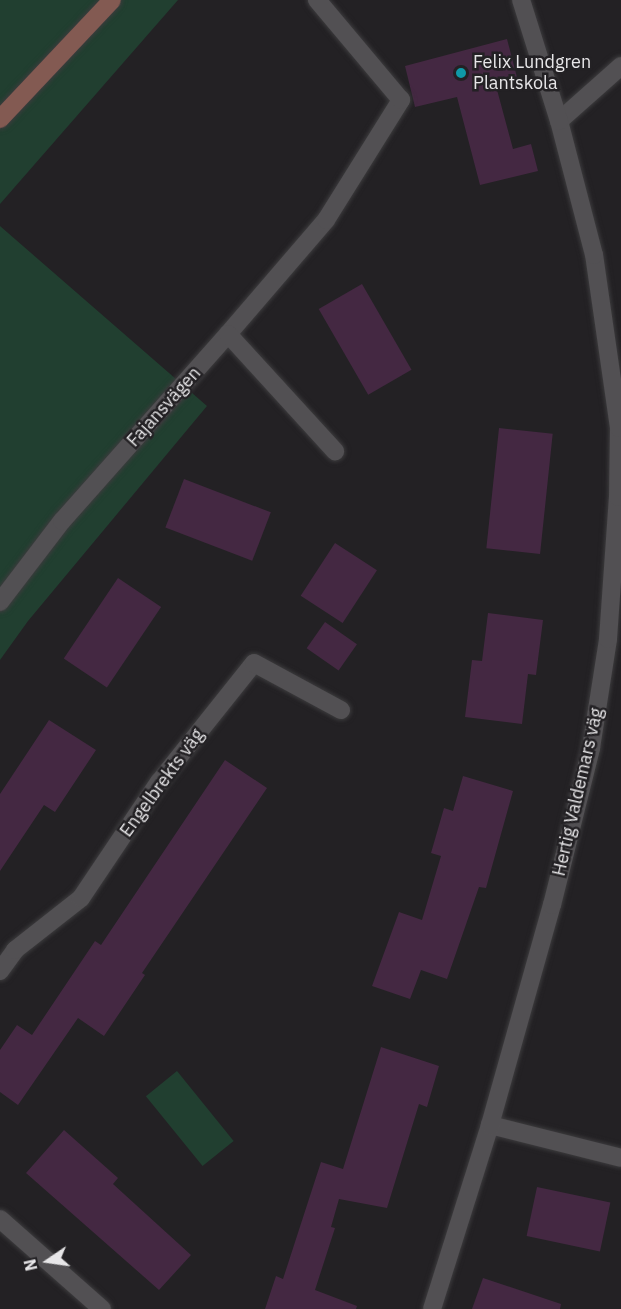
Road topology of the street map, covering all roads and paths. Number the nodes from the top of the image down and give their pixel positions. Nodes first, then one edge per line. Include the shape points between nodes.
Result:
1 (112, 0) edge
2 (317, 0) edge
3 (521, 0) edge
4 (621, 66) edge
5 (0, 119) edge
6 (559, 121) junction
7 (228, 334) junction
8 (335, 451) dead end
9 (0, 602) edge
10 (341, 710) dead end
11 (0, 970) edge
12 (490, 1125) junction
13 (621, 1158) edge
14 (0, 1220) edge
15 (102, 1309) edge
16 (432, 1309) edge

1 - 5 main road
2 - 7 street, Fajansvägen via 401,100 326,220
3 - 6 street, Hertig Valdemars väg
4 - 6 street
6 - 12 street, Hertig Valdemars väg via 596,265 619,428 608,639 591,748
7 - 8 street
7 - 9 street, Fajansvägen via 62,521
10 - 11 street, Engelbrekts väg via 254,663 159,782 81,898 15,950
12 - 13 street
12 - 16 street, Hertig Valdemars väg
14 - 15 street

